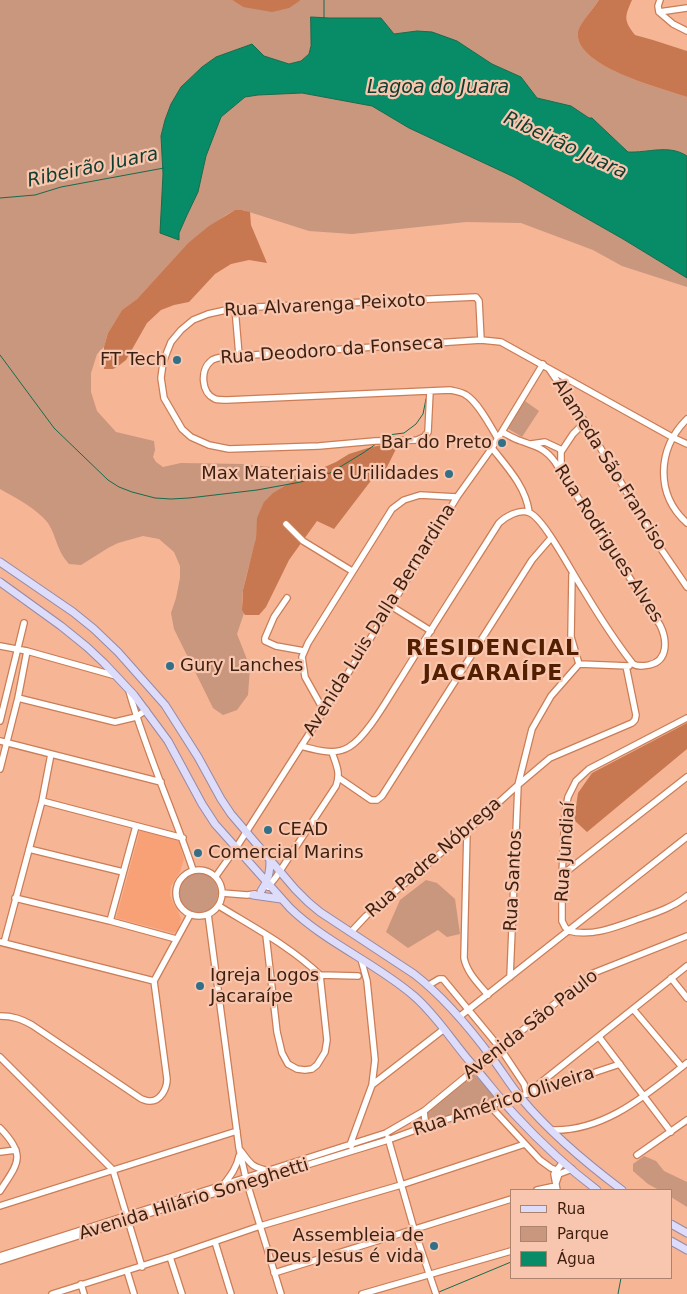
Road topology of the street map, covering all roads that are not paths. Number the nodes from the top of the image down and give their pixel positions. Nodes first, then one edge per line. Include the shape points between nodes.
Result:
1 (660, 0) edge
2 (687, 8) edge
3 (659, 12) junction
4 (687, 31) edge
5 (235, 308) junction
6 (481, 340) junction
7 (239, 355) junction
8 (546, 366) junction
9 (430, 391) junction
10 (687, 419) edge
11 (586, 422) junction
12 (502, 432) junction
13 (672, 437) junction
14 (498, 439) junction
15 (532, 444) junction
16 (687, 444) edge
17 (492, 448) junction
18 (561, 452) junction
19 (561, 470) junction
20 (457, 497) junction
21 (529, 512) junction
22 (687, 523) edge
23 (286, 524) dead end
24 (551, 538) junction
25 (0, 562) edge
26 (352, 571) junction
27 (572, 573) junction
28 (0, 582) edge
29 (687, 587) edge
30 (287, 598) dead end
31 (391, 606) junction
32 (24, 623) dead end
33 (431, 631) junction
34 (0, 646) edge
35 (17, 648) junction
36 (27, 651) junction
37 (304, 651) junction
38 (579, 664) junction
39 (626, 666) junction
40 (637, 666) junction
41 (116, 676) junction
42 (128, 689) junction
43 (18, 698) junction
44 (146, 710) junction
45 (324, 710) junction
46 (136, 717) junction
47 (687, 718) edge
48 (0, 721) edge
49 (0, 742) edge
50 (7, 743) junction
51 (301, 746) junction
52 (332, 752) junction
53 (51, 754) junction
54 (0, 769) edge
55 (687, 777) edge
56 (338, 778) junction
57 (161, 782) junction
58 (518, 785) junction
59 (42, 801) junction
60 (136, 826) junction
61 (468, 831) junction
62 (246, 832) junction
63 (687, 837) edge
64 (183, 838) junction
65 (236, 848) junction
66 (29, 849) junction
67 (270, 860) junction
68 (193, 870) junction
69 (280, 871) junction
70 (124, 872) junction
71 (562, 875) junction
72 (216, 876) junction
73 (268, 884) junction
74 (261, 891) joint
75 (222, 892) junction
76 (253, 895) junction
77 (687, 896) edge
78 (15, 898) junction
79 (281, 899) junction
80 (218, 906) junction
81 (190, 914) junction
82 (208, 914) junction
83 (110, 921) junction
84 (569, 931) junction
85 (351, 932) junction
86 (266, 935) junction
87 (687, 936) edge
88 (176, 939) junction
89 (2, 943) edge
90 (361, 959) junction
91 (687, 966) edge
92 (320, 976) junction
93 (358, 976) dead end
94 (510, 977) junction
95 (671, 978) junction
96 (154, 981) junction
97 (429, 985) junction
98 (488, 995) junction
99 (687, 998) edge
100 (633, 1009) junction
101 (468, 1010) junction
102 (0, 1016) edge
103 (459, 1017) junction
104 (444, 1029) junction
105 (599, 1037) junction
106 (500, 1048) junction
107 (0, 1056) edge
108 (491, 1056) junction
109 (620, 1064) junction
110 (684, 1065) edge
111 (476, 1069) junction
112 (372, 1085) junction
113 (527, 1094) junction
114 (520, 1096) junction
115 (645, 1096) junction
116 (504, 1102) junction
117 (490, 1106) junction
118 (424, 1111) junction
119 (687, 1120) edge
120 (429, 1125) junction
121 (0, 1128) edge
122 (551, 1130) junction
123 (237, 1131) junction
124 (671, 1132) junction
125 (386, 1133) junction
126 (388, 1140) junction
127 (525, 1144) junction
128 (351, 1148) junction
129 (239, 1149) junction
130 (16, 1150) junction
131 (0, 1152) edge
132 (637, 1155) dead end
133 (563, 1162) junction
134 (303, 1163) junction
135 (572, 1169) junction
136 (113, 1170) junction
137 (268, 1171) junction
138 (556, 1173) junction
139 (246, 1181) junction
140 (224, 1184) junction
141 (401, 1185) junction
142 (556, 1187) edge
143 (543, 1189) edge
144 (596, 1189) edge
145 (621, 1189) edge
146 (0, 1191) edge
147 (510, 1199) edge
148 (0, 1206) edge
149 (127, 1217) junction
150 (672, 1225) edge
151 (260, 1226) junction
152 (414, 1229) junction
153 (81, 1232) junction
154 (687, 1234) edge
155 (215, 1242) junction
156 (672, 1242) edge
157 (687, 1250) edge
158 (510, 1251) edge
159 (0, 1256) edge
160 (170, 1258) junction
161 (0, 1261) edge
162 (142, 1267) junction
163 (126, 1271) junction
164 (274, 1273) junction
165 (429, 1274) junction
166 (81, 1284) junction
167 (52, 1294) edge
168 (84, 1294) edge
169 (134, 1294) edge
170 (182, 1294) edge
171 (231, 1294) edge
172 (281, 1294) edge
173 (362, 1294) edge
174 (436, 1294) edge

1 - 3 street
2 - 3 street
3 - 4 street
5 - 6 street, Rua Alvarenga Peixoto via 476,297
5 - 7 street
5 - 9 street, Rua Alvarenga Peixoto via 193,320 171,342 163,363 164,398 182,429 209,445 229,448 319,446 417,440 428,432
6 - 7 street, Rua Deodoro da Fonseca
6 - 8 street, Rua Deodoro da Fonseca via 502,342
7 - 9 street, Rua Deodoro da Fonseca via 222,356 206,367 203,375 208,394 228,400
8 - 11 street, Alameda São Franciso
8 - 12 street, Avenida Luis Dalla Bernardina
8 - 13 street, Rua Deodoro da Fonseca
9 - 14 street, Rua Deodoro da Fonseca via 450,390 466,395 489,422
10 - 13 street
11 - 18 street
11 - 29 street, Alameda São Franciso via 657,543
12 - 14 street, Avenida Luis Dalla Bernardina
12 - 15 street, Rua Rodrigues Alves
13 - 16 street, Rua Deodoro da Fonseca
13 - 22 street via 665,458 664,480 670,501
14 - 17 street, Avenida Luis Dalla Bernardina
15 - 18 street via 544,442
15 - 19 street, Rua Rodrigues Alves via 550,454
17 - 20 street, Avenida Luis Dalla Bernardina
17 - 21 street via 517,480
18 - 19 street
19 - 40 street, Rua Rodrigues Alves via 662,630 666,646 660,659 655,664
20 - 26 street via 420,495 404,500 392,509
20 - 31 street, Avenida Luis Dalla Bernardina
21 - 24 street
21 - 33 street via 516,513 499,524
23 - 26 street via 303,541
24 - 27 street
24 - 56 street via 532,560 382,796 371,800
25 - 62 main road via 72,612 118,652 165,705 221,799
26 - 37 street
27 - 38 street via 571,637
27 - 40 street via 626,655
28 - 41 main road via 87,647
30 - 37 street via 274,617 265,641
31 - 33 street
31 - 45 street, Avenida Luis Dalla Bernardina
32 - 35 street
33 - 52 street via 363,735 348,748
34 - 35 street
35 - 36 street
35 - 48 street
36 - 41 street
36 - 43 street
37 - 45 street via 305,677
38 - 39 street, Rua Rodrigues Alves
38 - 58 street, Rua Santos via 551,696 532,729
39 - 40 street, Rua Rodrigues Alves
39 - 58 street, Rua Padre Nóbrega via 636,720 550,758
41 - 42 main road
42 - 44 main road
42 - 46 street
43 - 46 street via 109,721
43 - 50 street
44 - 46 street
44 - 65 main road via 168,741 215,824
45 - 51 street, Avenida Luis Dalla Bernardina
46 - 57 street
47 - 71 street, Rua Jundiaí via 590,769 576,781 565,813
49 - 50 street
50 - 53 street
50 - 54 street
51 - 52 street
51 - 62 street, Avenida Luis Dalla Bernardina
52 - 56 street
53 - 57 street
53 - 59 street
55 - 71 street
56 - 69 street via 336,786
57 - 64 street
58 - 61 street, Rua Padre Nóbrega
58 - 94 street, Rua Santos
59 - 60 street
59 - 66 street
60 - 64 street
60 - 70 street
61 - 85 street, Rua Padre Nóbrega
61 - 98 street via 464,958 469,972
62 - 65 street, Avenida Luis Dalla Bernardina
62 - 67 main road
63 - 84 street
64 - 68 street
65 - 72 street, Avenida Luis Dalla Bernardina
65 - 73 main road
66 - 70 street
66 - 78 street
67 - 69 main road
67 - 73 main road
68 - 72 street via 206,870
68 - 81 street via 179,881 176,892 179,905
69 - 73 street
69 - 85 main road via 308,902
70 - 83 street
71 - 84 street, Rua Jundiaí via 562,921
72 - 75 street
73 - 74 main road
73 - 79 main road
74 - 76 street
75 - 76 street
75 - 80 street
76 - 79 main road
77 - 84 street via 664,910 612,928
78 - 83 street
78 - 89 street
79 - 90 main road via 304,921
80 - 82 street
80 - 86 street
81 - 82 street
81 - 88 street
82 - 123 street
83 - 88 street
84 - 94 street
85 - 97 main road
86 - 92 street
86 - 92 street via 282,1053 288,1064 297,1069 312,1069 325,1052 327,1040
87 - 106 street, Avenida São Paulo via 591,974
88 - 96 street
89 - 96 street
90 - 104 main road via 413,995
90 - 112 street via 366,974 375,1060
91 - 95 street
92 - 93 street
94 - 98 street
95 - 99 street
95 - 100 street
96 - 102 street via 167,1085 155,1100 140,1098 32,1025 12,1016
97 - 101 street via 443,979
97 - 103 main road
98 - 101 street
100 - 105 street
100 - 110 street
101 - 103 street
101 - 106 street
103 - 108 main road
104 - 111 main road
104 - 112 street
105 - 109 street
105 - 113 street
106 - 108 street, Avenida São Paulo
106 - 113 street
107 - 136 street
108 - 111 street, Avenida São Paulo
108 - 114 main road
109 - 113 street, Rua Américo Oliveira
109 - 115 street
110 - 115 street
111 - 116 main road
111 - 118 street, Avenida São Paulo
112 - 128 street
113 - 114 street, Rua Américo Oliveira
114 - 116 street, Rua Américo Oliveira
114 - 122 main road
115 - 122 street via 596,1122
115 - 124 street
116 - 117 street, Rua Américo Oliveira
116 - 133 main road
117 - 120 street, Rua Américo Oliveira
117 - 127 street
118 - 120 street
118 - 125 street, Avenida São Paulo
119 - 124 street
120 - 126 street, Rua Américo Oliveira
121 - 130 street
122 - 145 main road
123 - 129 street
123 - 136 street
124 - 132 street
125 - 126 street
125 - 128 street, Avenida Hilário Soneghetti
126 - 128 street, Avenida Hilário Soneghetti
126 - 141 street
127 - 138 street
127 - 141 street
128 - 134 street, Avenida Hilário Soneghetti
129 - 137 street via 255,1168
129 - 139 street
129 - 140 street via 238,1163
130 - 131 street
130 - 146 street via 16,1166
133 - 135 main road
133 - 138 street
134 - 137 street, Avenida Hilário Soneghetti
134 - 139 street, Avenida Hilário Soneghetti
135 - 138 street
135 - 144 main road
136 - 148 street
136 - 149 street
137 - 139 street, Avenida Hilário Soneghetti
138 - 142 street
139 - 140 street, Avenida Hilário Soneghetti
139 - 149 street, Avenida Hilário Soneghetti
139 - 151 street
140 - 149 street, Avenida Hilário Soneghetti
141 - 151 street
141 - 152 street
142 - 143 street
147 - 152 street
149 - 153 street, Avenida Hilário Soneghetti
149 - 162 street
150 - 154 main road
151 - 155 street
151 - 164 street
152 - 164 street
152 - 165 street
153 - 159 street, Avenida Hilário Soneghetti
153 - 161 street, Avenida Hilário Soneghetti
155 - 160 street
155 - 171 street
156 - 157 main road
158 - 165 street
160 - 162 street
160 - 170 street
162 - 163 street
163 - 166 street
163 - 169 street
164 - 172 street
165 - 173 street
165 - 174 street
166 - 167 street
166 - 168 street

